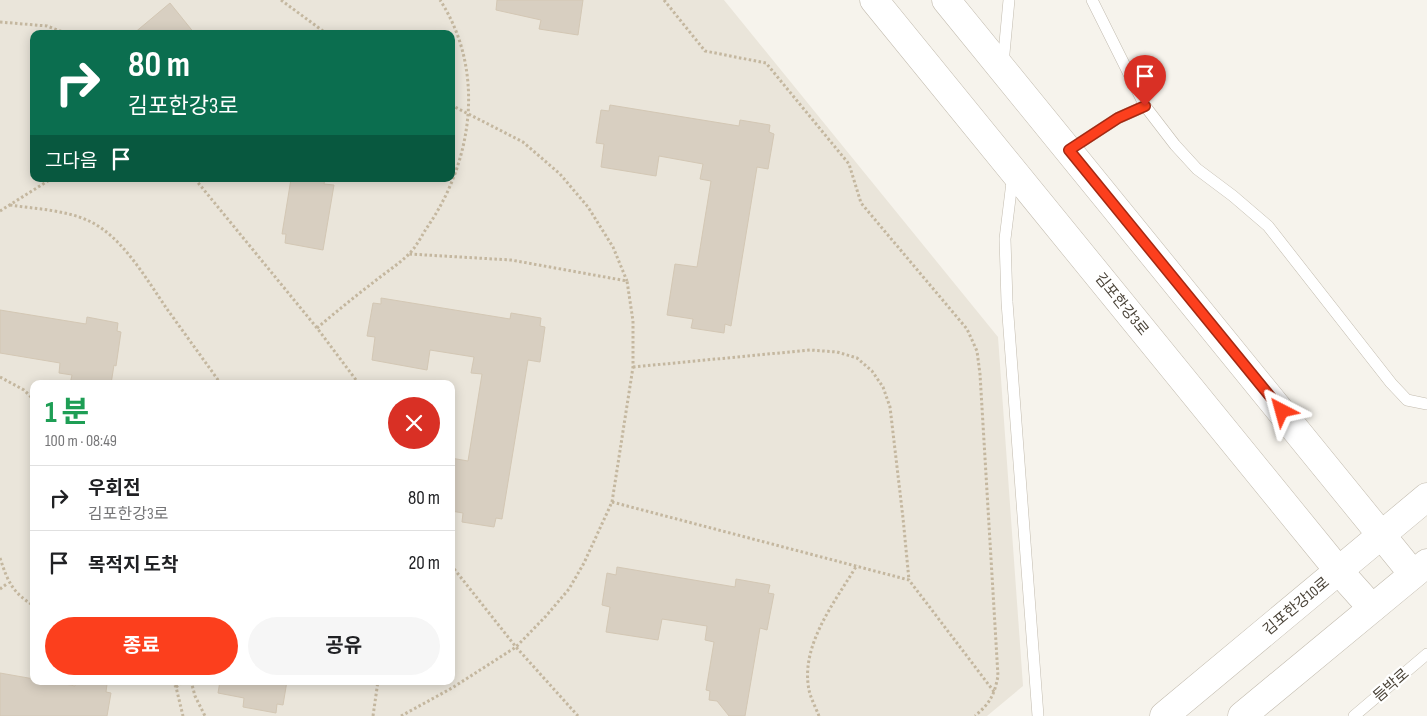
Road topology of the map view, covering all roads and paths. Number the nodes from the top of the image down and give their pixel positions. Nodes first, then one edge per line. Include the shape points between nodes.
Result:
1 (281, 0) edge
2 (440, 0) edge
3 (664, 0) edge
4 (874, 0) edge
5 (946, 0) edge
6 (1009, 0) edge
7 (1092, 0) edge
8 (0, 22) edge
9 (58, 30) edge
10 (322, 30) edge
11 (1002, 69) junction
12 (1145, 106) junction
13 (455, 107) edge
14 (468, 113) junction
15 (1069, 150) junction
16 (1013, 170) junction
17 (455, 175) edge
18 (45, 182) edge
19 (197, 182) edge
20 (453, 182) edge
21 (10, 205) junction
22 (0, 211) edge
23 (409, 254) junction
24 (627, 281) junction
25 (316, 328) junction
26 (633, 367) junction
27 (0, 377) edge
28 (218, 380) edge
29 (356, 380) edge
30 (30, 396) edge
31 (1427, 404) edge
32 (1427, 497) edge
33 (612, 502) junction
34 (1382, 534) junction
35 (0, 558) edge
36 (857, 565) junction
37 (1420, 569) edge
38 (455, 570) edge
39 (1338, 570) junction
40 (909, 580) junction
41 (8, 583) junction
42 (0, 589) edge
43 (30, 603) edge
44 (1372, 608) junction
45 (516, 647) junction
46 (1427, 654) edge
47 (179, 685) edge
48 (192, 685) edge
49 (377, 685) edge
50 (176, 687) joint
51 (995, 693) junction
52 (183, 716) edge
53 (205, 716) edge
54 (373, 716) edge
55 (401, 716) edge
56 (578, 716) edge
57 (819, 716) edge
58 (974, 716) edge
59 (1038, 716) edge
60 (1164, 716) edge
61 (1242, 716) edge
62 (1354, 716) edge

1 - 10 path
2 - 14 path via 463,49 469,80
3 - 51 path via 705,51 766,63 849,164 861,203 967,329 976,351 980,374 998,676
4 - 16 street, 김포한강3로
5 - 11 street
6 - 11 lane
7 - 12 lane
8 - 9 path via 47,26
11 - 15 street
12 - 15 lane via 1118,118
12 - 31 lane via 1197,169 1268,226 1407,400
13 - 14 path
14 - 17 path via 462,154
14 - 24 path via 523,142 560,174 588,207 613,247
15 - 34 street
16 - 39 street, 김포한강3로
16 - 59 lane via 1005,239 1007,302
18 - 21 path
19 - 25 path
20 - 23 path via 436,215
21 - 22 path
21 - 28 path via 71,215 102,228 120,244
23 - 24 path via 512,260
23 - 25 path
24 - 26 path via 633,322
25 - 29 path
26 - 33 path
26 - 40 path via 810,350 837,352 857,358 872,370 890,407
27 - 30 path
32 - 34 street, 김포한강10로
33 - 36 path
33 - 45 path via 569,589
34 - 37 street
34 - 39 street, 김포한강10로
35 - 41 path
36 - 40 path
36 - 57 path via 811,649 809,691
37 - 44 street
38 - 45 path
39 - 44 street, 김포한강3로
39 - 60 street, 김포한강10로
40 - 51 path
41 - 42 path
41 - 43 path
44 - 61 street
45 - 55 path
45 - 56 path
46 - 62 lane, 듬박로
47 - 50 path
48 - 53 path
49 - 54 path
50 - 52 path
51 - 58 path via 987,706

